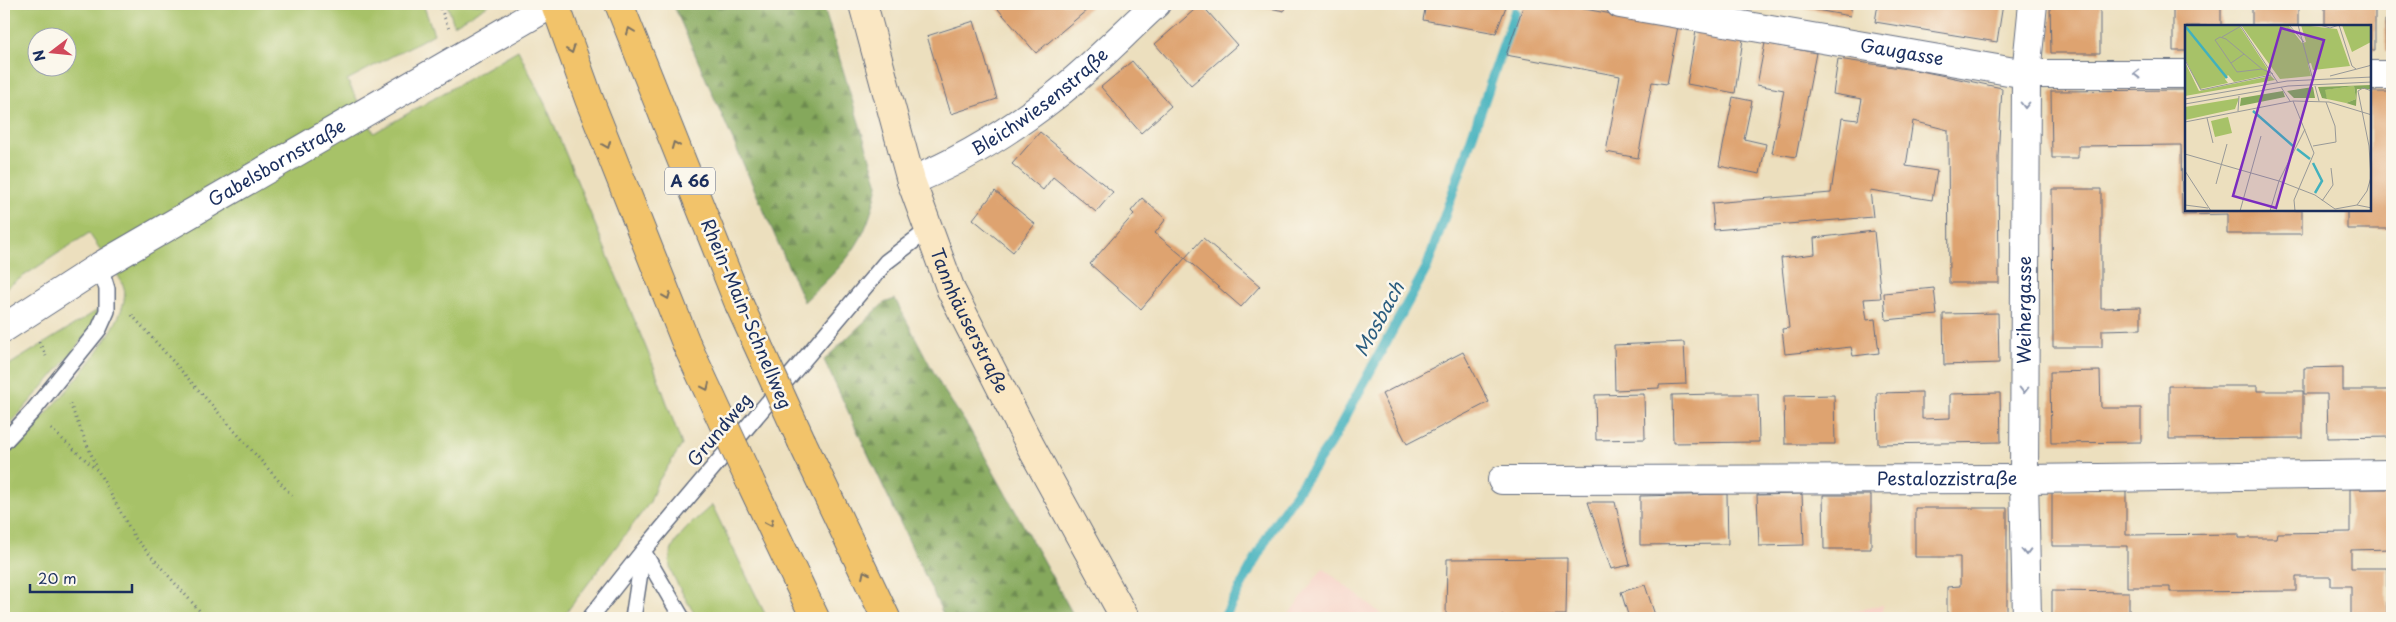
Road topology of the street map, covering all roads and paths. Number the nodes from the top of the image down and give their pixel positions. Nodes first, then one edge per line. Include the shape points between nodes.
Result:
1 (439, 4) edge
2 (553, 4) edge
3 (619, 4) edge
4 (863, 4) edge
5 (1156, 4) edge
6 (1620, 4) edge
7 (2033, 4) edge
8 (445, 20) dead end
9 (2026, 74) junction
10 (2185, 74) edge
11 (2371, 74) edge
12 (2392, 75) edge
13 (911, 181) junction
14 (928, 230) junction
15 (100, 266) junction
16 (107, 296) junction
17 (4, 328) edge
18 (32, 412) junction
19 (4, 442) edge
20 (2392, 474) edge
21 (1502, 480) dead end
22 (2024, 480) junction
23 (294, 498) dead end
24 (643, 551) junction
25 (206, 618) edge
26 (590, 618) edge
27 (634, 618) edge
28 (682, 618) edge
29 (815, 618) edge
30 (886, 618) edge
31 (1125, 618) edge
32 (2027, 618) edge

1 - 8 path
2 - 15 street, Gabelsbornstraße
2 -> 29 highway, bridge via 686,343
30 -> 3 highway, Rhein-Main-Schnellweg / A 66, bridge via 739,304
4 - 13 street, Tannhäuserstraße
5 - 13 street, Bleichwiesenstraße via 1048,101 993,141
6 - 9 street, Gaugasse
7 - 9 street, Weihergasse
10 -> 9 street, Gaugasse
9 -> 22 street, Weihergasse
11 - 12 street
13 - 14 street, Tannhäuserstraße
14 - 24 lane, Grundweg via 886,262
14 - 31 street, Tannhäuserstraße via 952,290 1031,447
15 - 16 lane
15 - 17 street, Gabelsbornstraße
16 - 18 lane via 107,311 99,329
16 - 23 path via 121,303
18 - 19 lane
18 - 25 path via 98,470 136,538
20 - 22 street, Pestalozzistraße
21 - 22 street, Pestalozzistraße
22 -> 32 street, Weihergasse
24 - 26 lane, Grundweg
24 - 27 lane
24 - 28 lane

